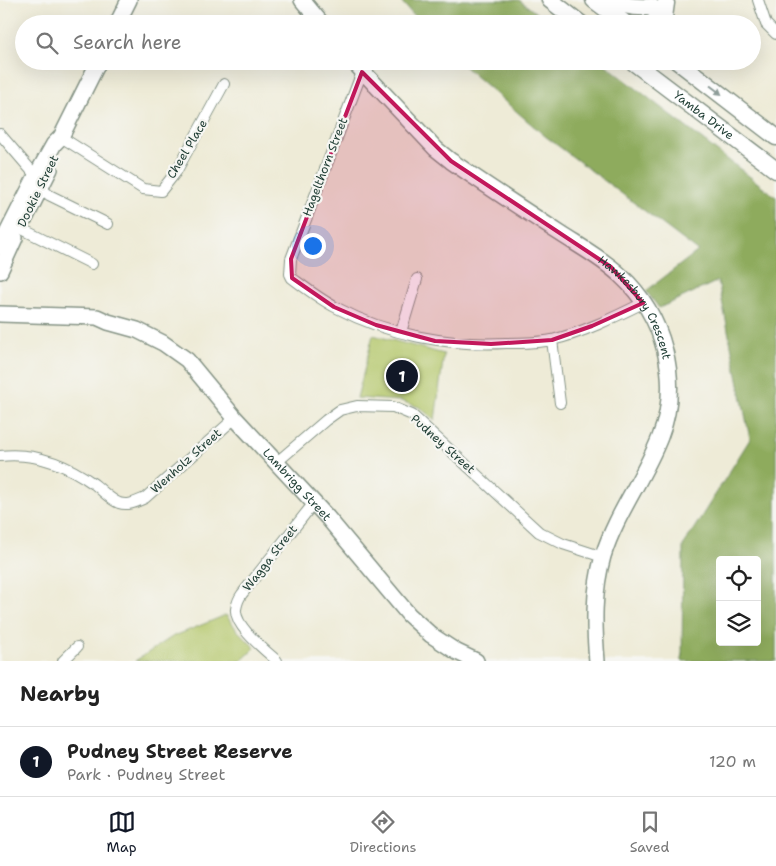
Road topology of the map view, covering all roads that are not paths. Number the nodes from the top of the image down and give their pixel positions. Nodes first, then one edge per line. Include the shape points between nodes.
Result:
1 (129, 0) edge
2 (302, 0) edge
3 (550, 0) edge
4 (594, 0) edge
5 (610, 0) edge
6 (758, 0) edge
7 (661, 2) edge
8 (122, 15) edge
9 (314, 15) edge
10 (569, 15) edge
11 (614, 15) edge
12 (645, 15) edge
13 (657, 15) edge
14 (662, 15) edge
15 (776, 34) edge
16 (94, 70) edge
17 (356, 70) edge
18 (360, 70) edge
19 (644, 70) edge
20 (656, 70) edge
21 (689, 70) edge
22 (224, 84) dead end
23 (676, 94) junction
24 (0, 134) edge
25 (61, 137) junction
26 (776, 137) edge
27 (776, 170) edge
28 (39, 182) junction
29 (108, 224) dead end
30 (20, 228) junction
31 (0, 248) edge
32 (92, 264) dead end
33 (0, 271) edge
34 (417, 279) dead end
35 (644, 303) junction
36 (0, 314) edge
37 (108, 322) junction
38 (0, 324) edge
39 (401, 332) junction
40 (552, 340) junction
41 (560, 403) dead end
42 (234, 418) junction
43 (0, 456) edge
44 (276, 462) junction
45 (313, 504) junction
46 (603, 557) junction
47 (77, 647) dead end
48 (63, 661) edge
49 (276, 661) edge
50 (476, 661) edge
51 (597, 661) edge

1 - 8 street
2 - 9 street
3 - 10 main road
4 - 11 main road
5 - 7 main road via 638,8
6 - 15 street via 766,24
7 - 12 street
7 - 13 street
7 - 14 main road
16 - 25 street, Dookie Street
17 - 39 street, Hagelthorn Street via 291,259 290,274 334,307
18 - 35 street, Hawkesbury Crescent via 451,162 611,267
19 - 23 main road, Yamba Drive
20 - 23 main road
21 -> 26 main road, Yamba Drive
22 - 25 street, Cheel Place via 176,172 161,190 143,189
23 - 27 main road, Yamba Drive
24 - 28 street
25 - 28 street, Dookie Street via 54,144
28 - 29 street via 50,196
28 - 30 street, Dookie Street
28 - 31 street, Dookie Street
30 - 32 street
30 - 33 street, Dookie Street
34 - 39 street
35 - 40 street, Hagelthorn Street
35 - 46 street, Hawkesbury Crescent via 662,340 668,371 668,407 660,437
36 - 37 street, Lambrigg Street via 97,317
37 - 38 street, Lambrigg Street via 96,325
37 - 42 street, Lambrigg Street via 137,330 187,360
39 - 40 street, Hagelthorn Street via 455,343
40 - 41 street
42 - 43 street, Wenholz Street via 145,498 127,504 111,498 76,472 48,460 22,455
42 - 44 street, Lambrigg Street
44 - 45 street, Lambrigg Street
44 - 46 street, Pudney Street via 340,410 357,406 393,406 412,415 540,532 563,544
45 - 49 street, Wagga Street via 242,594 236,610 242,626
45 - 50 street, Lambrigg Street via 409,614 431,635
46 - 51 street, Hawkesbury Crescent via 594,606
47 - 48 street

